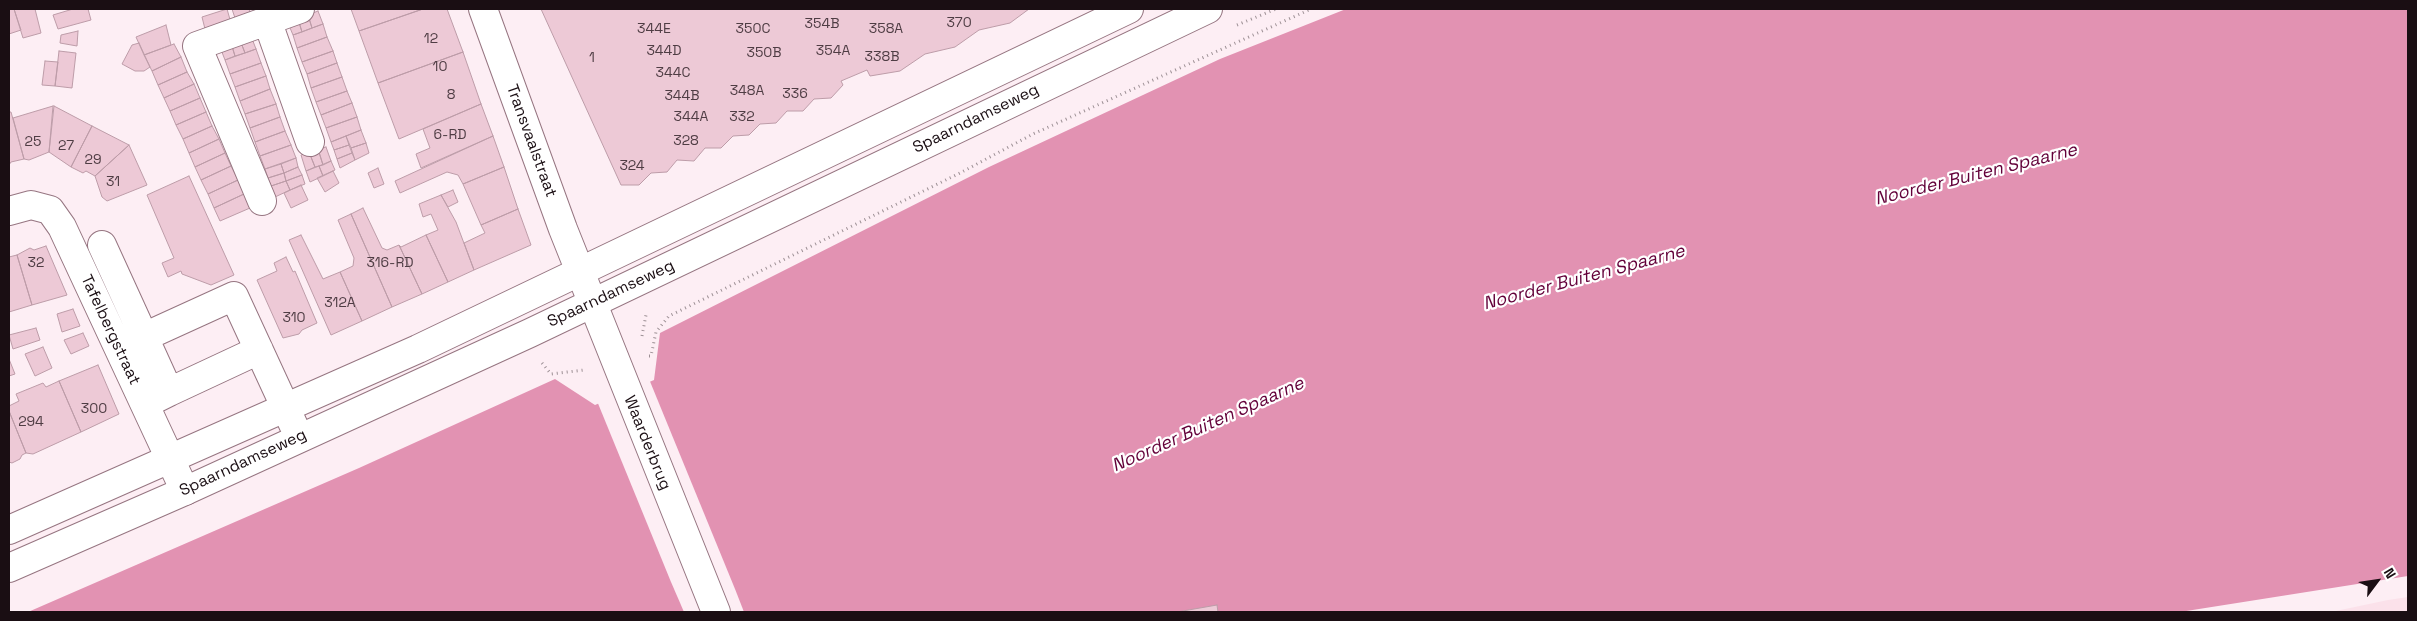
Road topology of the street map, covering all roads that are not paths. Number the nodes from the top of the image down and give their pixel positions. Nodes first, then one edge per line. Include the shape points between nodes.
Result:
1 (300, 9) edge
2 (484, 9) edge
3 (1129, 9) edge
4 (1208, 9) edge
5 (267, 20) junction
6 (310, 142) dead end
7 (262, 201) dead end
8 (9, 211) edge
9 (102, 246) dead end
10 (580, 272) junction
11 (592, 303) junction
12 (144, 337) junction
13 (259, 350) junction
14 (157, 398) junction
15 (286, 408) junction
16 (300, 437) junction
17 (171, 458) junction
18 (185, 491) junction
19 (9, 530) edge
20 (9, 568) edge
21 (716, 612) edge

1 - 5 main road
2 - 10 main road, Transvaalstraat
3 - 10 main road, Spaarndamseweg
4 - 11 main road, Spaarndamseweg
5 - 6 main road
5 - 7 main road via 197,46
8 - 14 main road, Tafelbergstraat via 31,205 50,210
9 - 12 main road
10 - 11 main road, Waarderbrug
10 - 15 main road, Spaarndamseweg via 418,350
11 - 16 main road, Spaarndamseweg
11 - 21 main road, Waarderbrug
12 - 13 main road via 234,296
12 - 14 main road
13 - 14 main road
13 - 15 main road
14 - 17 main road, Tafelbergstraat
15 - 16 main road
15 - 17 main road, Spaarndamseweg
16 - 18 main road, Spaarndamseweg
17 - 18 main road, Tafelbergstraat
17 - 19 main road, Spaarndamseweg
18 - 20 main road, Spaarndamseweg

